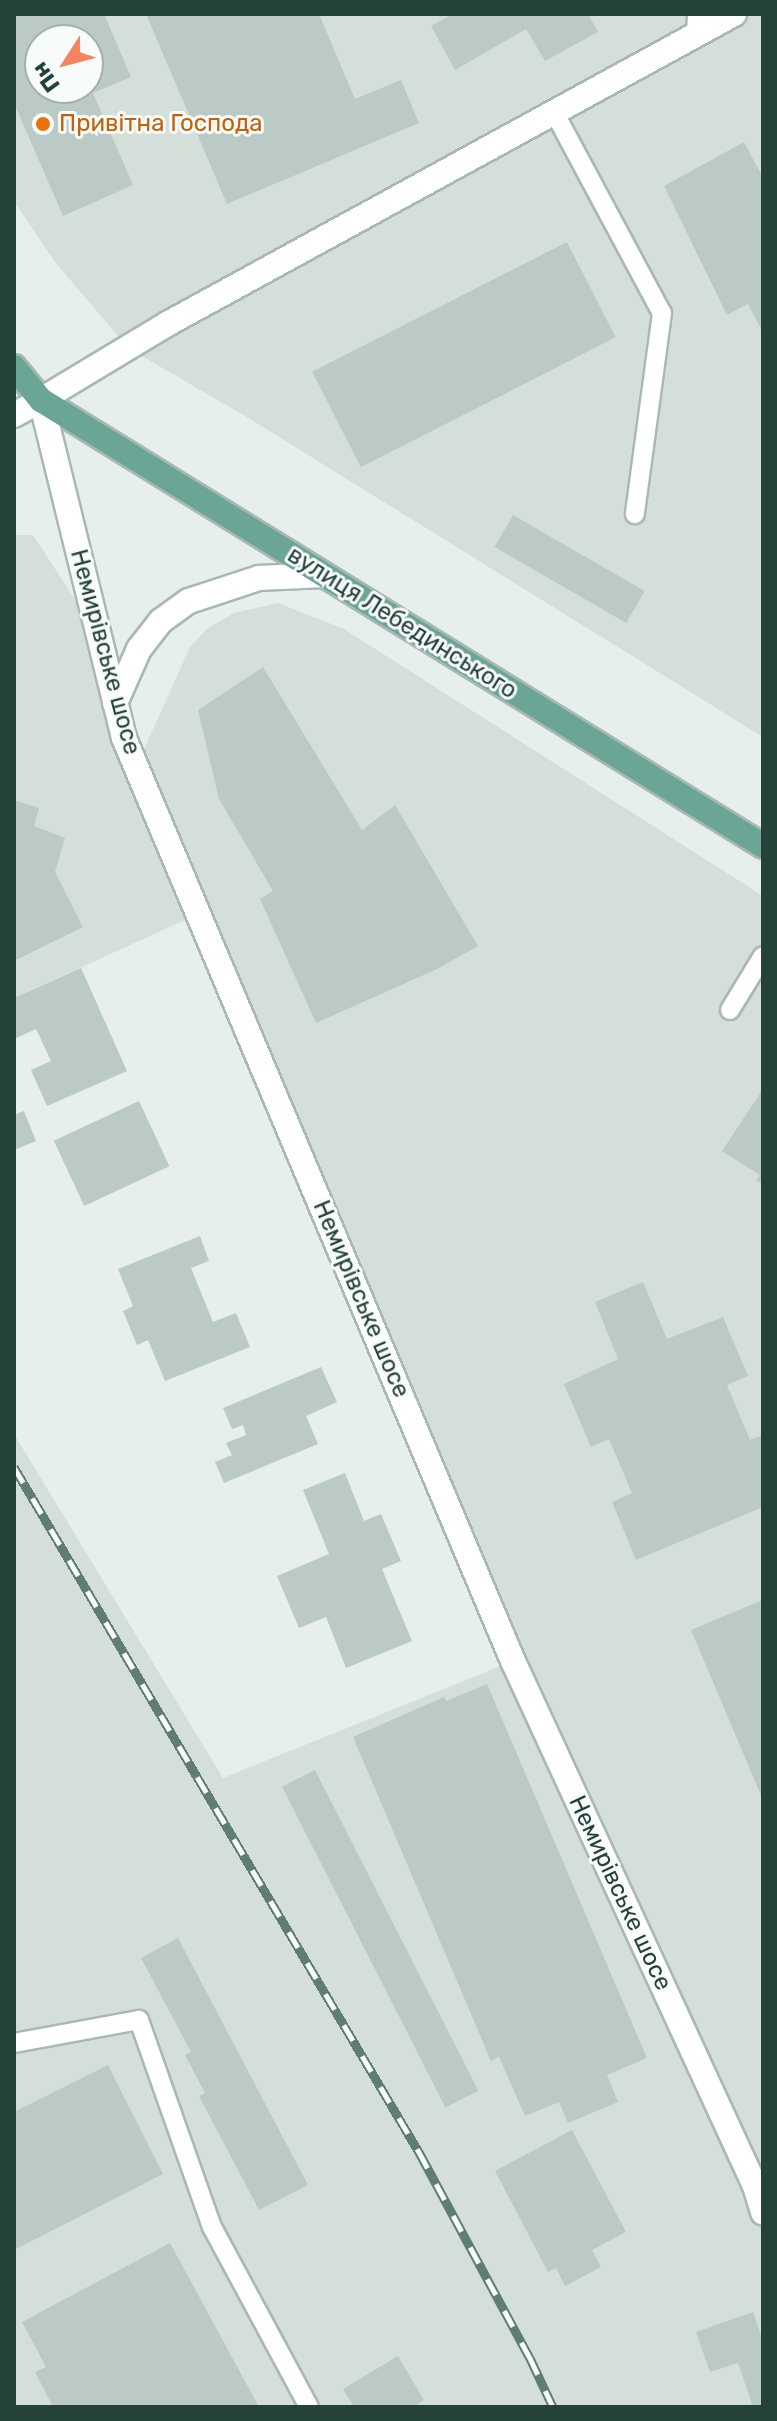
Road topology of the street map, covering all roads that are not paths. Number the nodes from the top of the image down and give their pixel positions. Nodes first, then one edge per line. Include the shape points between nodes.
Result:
1 (734, 14) edge
2 (697, 24) edge
3 (553, 110) junction
4 (14, 367) edge
5 (41, 400) junction
6 (14, 415) edge
7 (635, 514) dead end
8 (324, 575) junction
9 (115, 703) junction
10 (763, 846) edge
11 (763, 956) edge
12 (757, 980) edge
13 (730, 1010) dead end
14 (14, 2043) edge
15 (763, 2213) edge
16 (309, 2407) edge

1 - 2 street
2 - 3 street
3 - 5 street
3 - 7 lane via 662,313
4 - 5 main road, Немирівське шосе
5 - 6 street
5 - 8 main road, вулиця Лебединського
5 - 9 street, Немирівське шосе
8 - 9 street via 259,578 189,601 161,621 139,649
8 - 10 main road, вулиця Лебединського
9 - 15 street, Немирівське шосе via 130,752 513,1661
11 - 12 lane
12 - 13 lane
14 - 16 lane via 139,2020 212,2227

